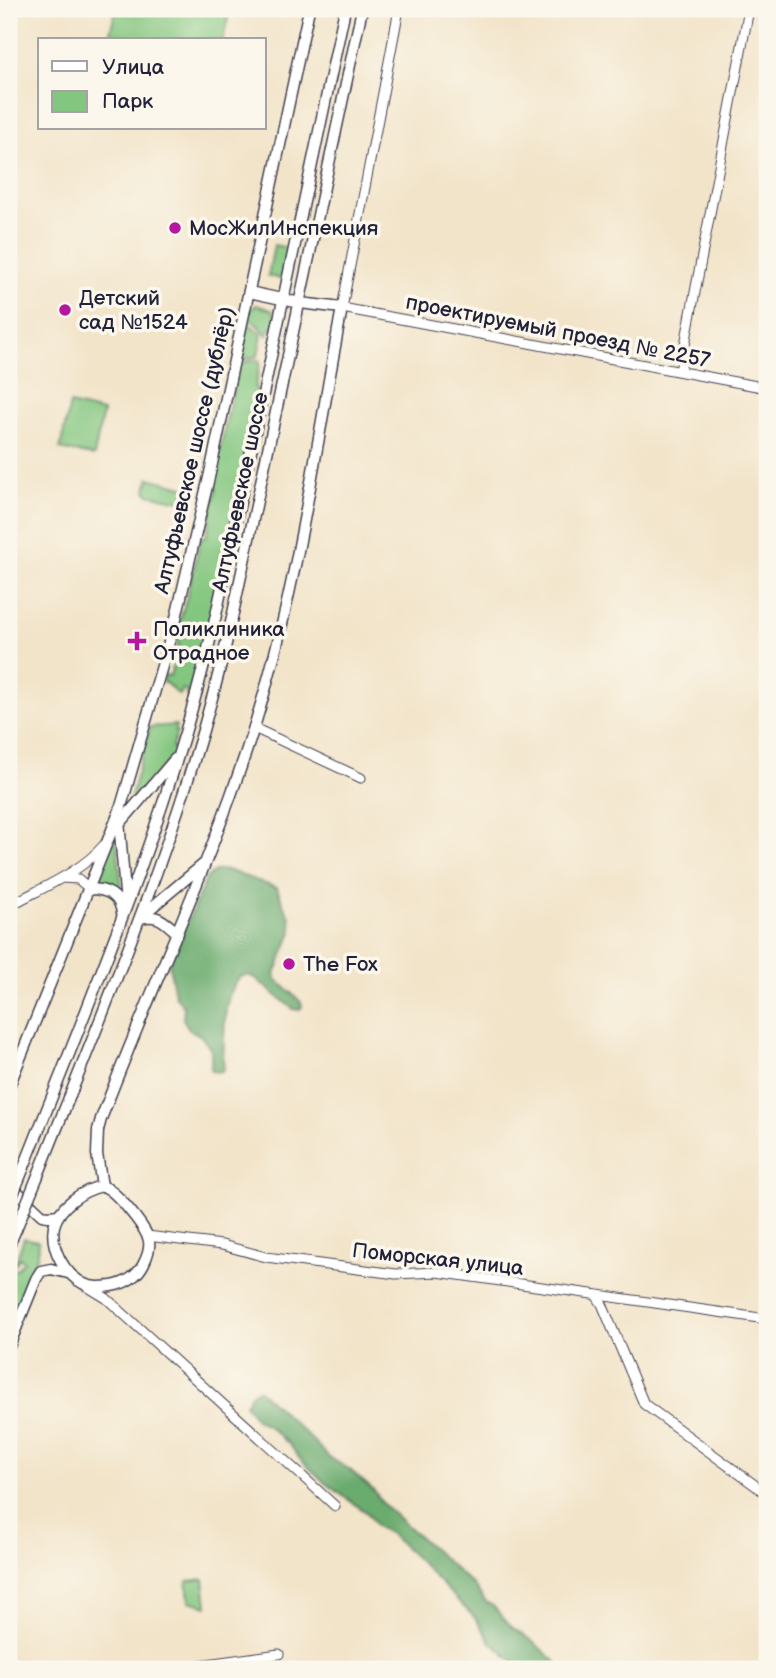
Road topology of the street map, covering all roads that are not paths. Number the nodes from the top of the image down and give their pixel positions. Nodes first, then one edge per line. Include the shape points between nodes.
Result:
1 (309, 9) edge
2 (345, 9) edge
3 (362, 9) edge
4 (399, 9) edge
5 (749, 9) edge
6 (249, 292) junction
7 (284, 300) junction
8 (299, 303) junction
9 (342, 308) junction
10 (680, 371) junction
11 (767, 388) edge
12 (254, 728) junction
13 (179, 754) junction
14 (361, 778) dead end
15 (120, 810) junction
16 (119, 825) junction
17 (107, 841) junction
18 (207, 861) junction
19 (57, 880) junction
20 (90, 889) junction
21 (9, 906) edge
22 (123, 918) junction
23 (141, 918) junction
24 (178, 933) junction
25 (9, 1086) edge
26 (9, 1184) edge
27 (102, 1186) junction
28 (9, 1204) edge
29 (59, 1215) junction
30 (147, 1236) junction
31 (11, 1240) edge
32 (68, 1273) junction
33 (104, 1292) junction
34 (596, 1295) junction
35 (767, 1319) edge
36 (9, 1346) edge
37 (767, 1494) edge
38 (335, 1506) dead end
39 (279, 1654) dead end
40 (170, 1669) edge

1 - 6 main road, Алтуфьевское шоссе (дублёр)
2 - 7 main road, Алтуфьевское шоссе
3 - 8 main road, Алтуфьевское шоссе
4 - 9 street
5 - 10 street
6 - 7 main road
6 - 15 main road, Алтуфьевское шоссе (дублёр) via 184,588
7 - 8 main road
7 - 13 main road, Алтуфьевское шоссе via 210,644
8 - 9 main road
8 - 23 main road, Алтуфьевское шоссе via 220,667 180,807
9 - 10 street, проектируемый проезд № 2257
9 - 12 main road via 291,584
10 - 11 street, проектируемый проезд № 2257
12 - 14 street
12 - 18 main road
13 - 16 main road
13 - 22 main road, Алтуфьевское шоссе
15 - 16 main road
15 - 17 main road, Алтуфьевское шоссе (дублёр)
16 - 17 main road
16 - 22 main road via 126,893
17 - 19 street via 95,856
17 - 20 main road, Алтуфьевское шоссе (дублёр)
18 - 23 main road
18 - 24 main road
19 - 20 street via 74,878
19 - 21 street
20 - 22 main road via 116,897
20 - 25 main road, Алтуфьевское шоссе (дублёр)
22 - 28 main road, Алтуфьевское шоссе, bridge
23 - 24 main road via 159,918
23 - 31 main road, Алтуфьевское шоссе, bridge
24 - 27 main road via 101,1119 97,1154
26 - 29 main road via 42,1215
27 - 29 main road via 72,1200
27 - 30 main road via 115,1193
29 - 32 main road via 56,1250
30 - 33 main road via 148,1256 141,1269
30 - 34 street, Поморская улица via 396,1274 437,1272
32 - 33 main road
32 - 36 main road via 41,1271
33 - 38 street
34 - 35 street, Поморская улица
34 - 37 street via 644,1404
39 - 40 street

